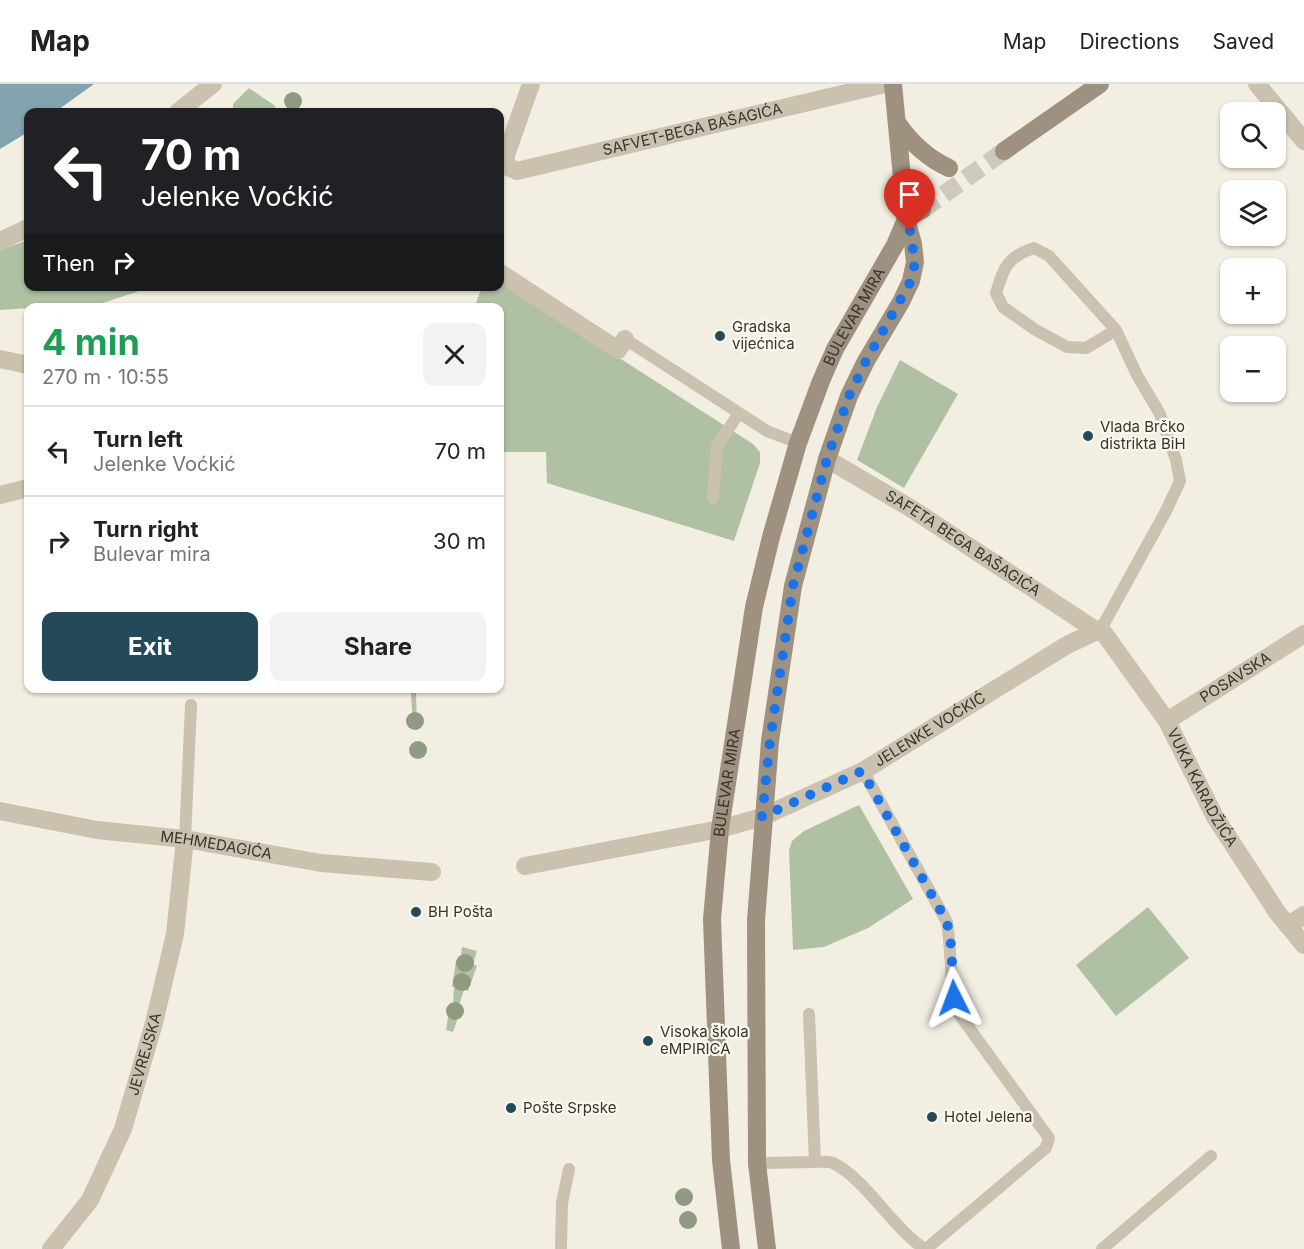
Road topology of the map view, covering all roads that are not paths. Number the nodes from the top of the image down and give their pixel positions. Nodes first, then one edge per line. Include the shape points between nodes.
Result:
1 (213, 84) edge
2 (531, 84) edge
3 (885, 84) edge
4 (893, 84) edge
5 (1100, 84) edge
6 (1257, 84) edge
7 (183, 108) edge
8 (897, 123) junction
9 (1304, 141) edge
10 (1004, 151) tunnel mouth
11 (949, 168) dead end
12 (914, 215) junction
13 (24, 230) edge
14 (0, 241) edge
15 (504, 275) edge
16 (1116, 330) junction
17 (626, 339) joint
18 (0, 359) edge
19 (24, 364) edge
20 (739, 413) junction
21 (798, 442) junction
22 (827, 459) junction
23 (24, 489) edge
24 (0, 495) edge
25 (712, 498) dead end
26 (1099, 630) junction
27 (1304, 634) edge
28 (191, 705) dead end
29 (1167, 722) junction
30 (862, 771) junction
31 (0, 811) edge
32 (762, 817) junction
33 (720, 829) junction
34 (185, 839) junction
35 (525, 866) dead end
36 (432, 872) dead end
37 (1304, 915) edge
38 (1288, 926) junction
39 (1304, 945) edge
40 (809, 1014) dead end
41 (1210, 1156) dead end
42 (815, 1162) junction
43 (757, 1163) junction
44 (569, 1169) dead end
45 (51, 1249) edge
46 (561, 1249) edge
47 (730, 1249) edge
48 (767, 1249) edge
49 (925, 1249) edge
50 (1102, 1249) edge

1 - 7 street
2 - 3 street, SAFVET-BEGA BAŠAGIĆA via 505,158 508,167 517,171
4 - 8 main road
5 - 10 main road
6 - 9 street
8 - 11 main road via 915,147
8 - 12 main road
12 - 21 main road, BULEVAR MIRA via 835,349
12 - 22 main road, BULEVAR MIRA via 915,262 911,281 853,387
13 - 14 street
15 - 17 street via 618,350
16 - 16 lane via 1049,256 1034,248 1016,254 1003,272 996,293 1003,307 1067,347 1086,348
16 - 26 lane via 1160,414 1180,482
17 - 20 lane
18 - 19 street
20 - 21 lane
20 - 25 lane via 717,446
21 - 33 main road, BULEVAR MIRA via 754,607
22 - 26 street, SAFETA BEGA BAŠAGIĆA
22 - 32 main road, BULEVAR MIRA via 793,586
23 - 24 street
26 - 29 street, VUKA KARADŽIĆA
26 - 30 street, JELENKE VOĆKIĆ via 1066,645
27 - 29 street, POSAVSKA
28 - 34 lane
29 - 38 street, VUKA KARADŽIĆA via 1215,817
30 - 32 street, JELENKE VOĆKIĆ
30 - 49 lane via 947,922 959,1014 1049,1138 1046,1148
31 - 34 street, MEHMEDAGIĆA via 97,830
32 - 33 street, JELENKE VOĆKIĆ
32 - 43 main road, BULEVAR MIRA via 756,920
33 - 35 street
33 - 47 main road, BULEVAR MIRA via 712,919 722,1160
34 - 36 street, MEHMEDAGIĆA via 321,863
34 - 45 street, JEVREJSKA via 175,934 123,1129 90,1200
37 - 38 street
38 - 39 street, VUKA KARADŽIĆA
40 - 42 lane
41 - 50 lane
42 - 43 lane
42 - 49 lane via 831,1162 843,1170 912,1241
43 - 48 main road, BULEVAR MIRA
44 - 46 lane via 562,1203

